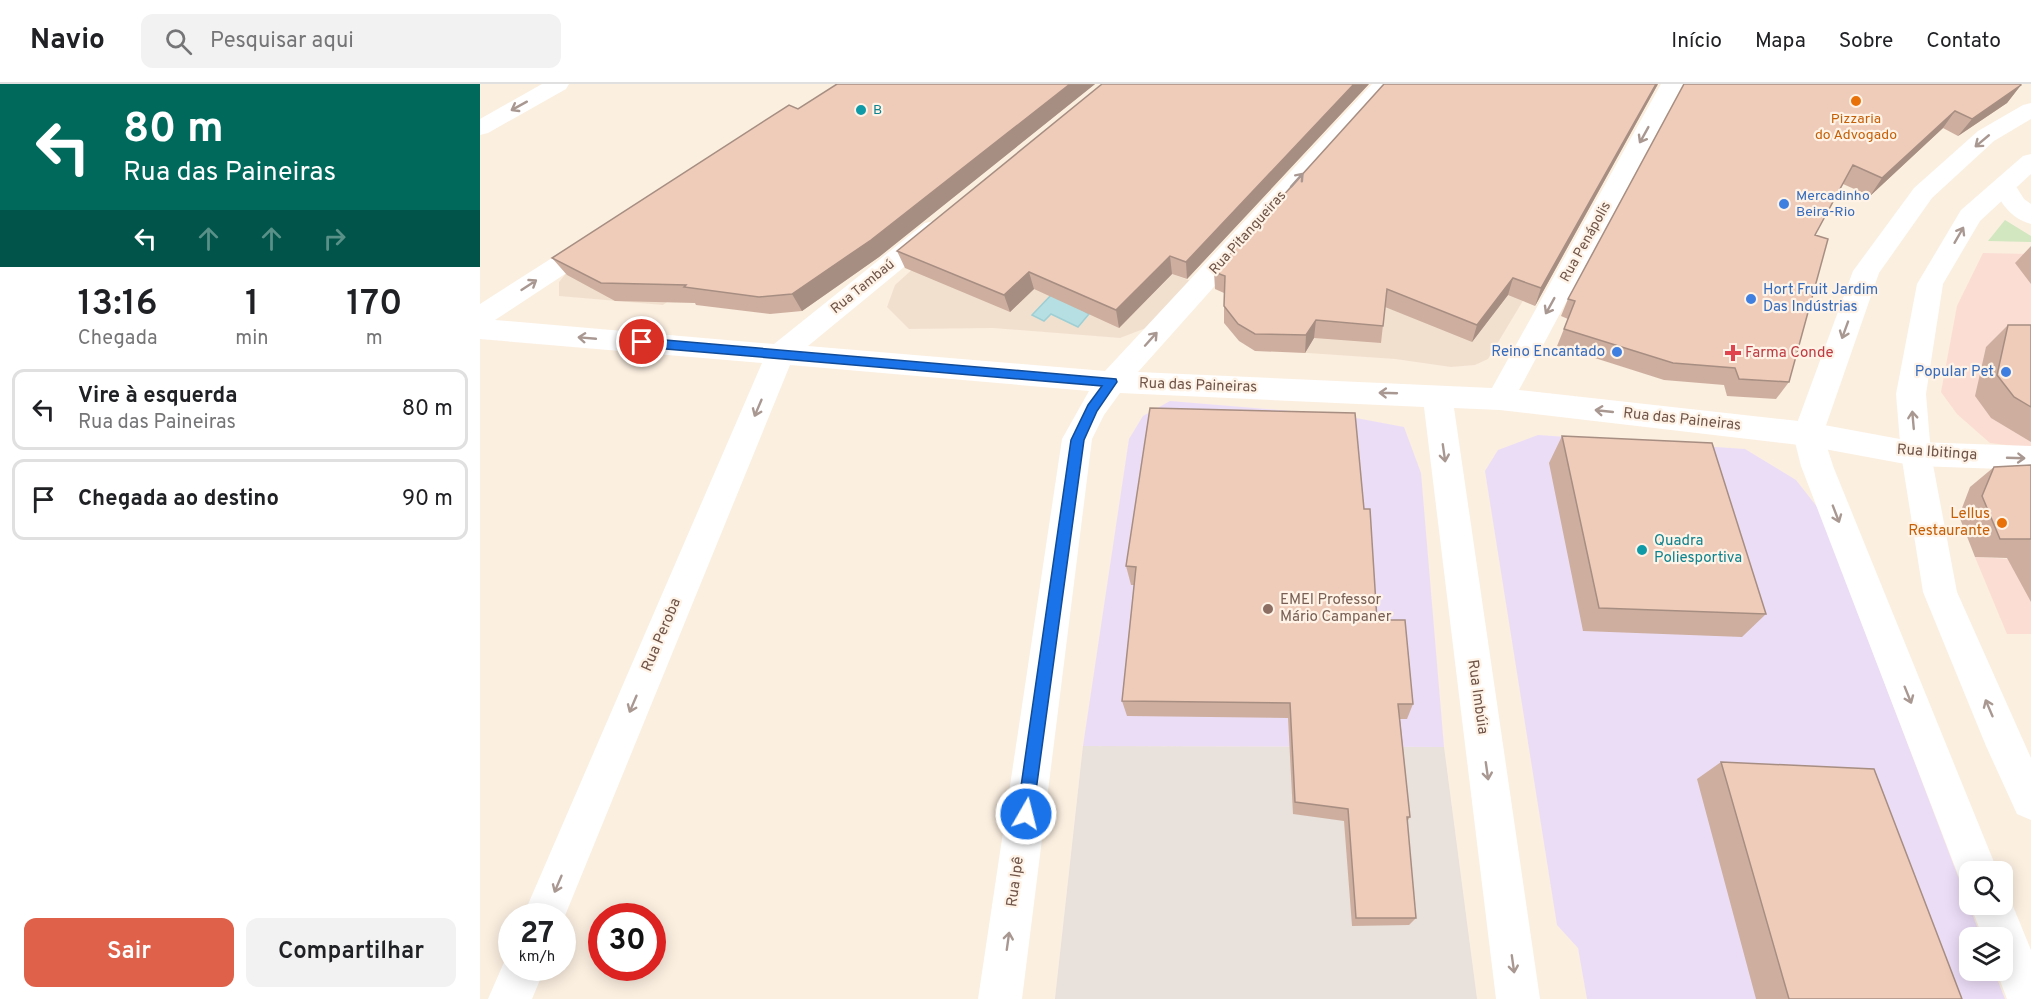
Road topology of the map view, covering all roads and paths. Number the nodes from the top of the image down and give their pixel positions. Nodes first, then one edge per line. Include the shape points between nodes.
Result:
1 (558, 84) edge
2 (1384, 84) edge
3 (1672, 84) edge
4 (2031, 110) edge
5 (480, 128) edge
6 (2031, 161) edge
7 (2004, 184) junction
8 (956, 212) edge
9 (2031, 216) edge
10 (619, 226) edge
11 (480, 316) edge
12 (480, 329) edge
13 (780, 354) junction
14 (1112, 382) junction
15 (1437, 395) junction
16 (1500, 399) junction
17 (1808, 434) junction
18 (1916, 454) junction
19 (2031, 458) edge
20 (2018, 757) edge
21 (2031, 800) edge
22 (1974, 861) edge
23 (549, 903) edge
24 (1995, 915) edge
25 (518, 981) edge
26 (510, 999) edge
27 (1000, 999) edge
28 (1518, 999) edge
29 (2029, 999) edge

1 -> 5 street
14 -> 2 street, Rua Pitangueiras
3 -> 16 street, Rua Penápolis
4 -> 17 street via 1986,136 1923,193 1866,271
6 - 7 street
7 - 9 street via 2014,204
18 -> 7 street via 1911,394 1930,284 1970,216
8 - 13 street, Rua Tambaú
11 -> 10 street
13 -> 12 street, Rua das Paineiras
13 - 14 street, Rua das Paineiras
13 -> 23 street, Rua Peroba
15 -> 14 street, Rua das Paineiras
27 -> 14 street, Rua Ipê via 1077,440 1092,409
15 - 16 street, Rua das Paineiras
15 -> 28 street, Rua Imbúia
17 -> 16 street, Rua das Paineiras
17 - 18 street, Rua Ibitinga
17 -> 22 street via 1817,466
18 -> 19 street, Rua Ibitinga
20 -> 18 street via 1941,592
20 - 21 street
24 - 29 street
25 - 26 street

